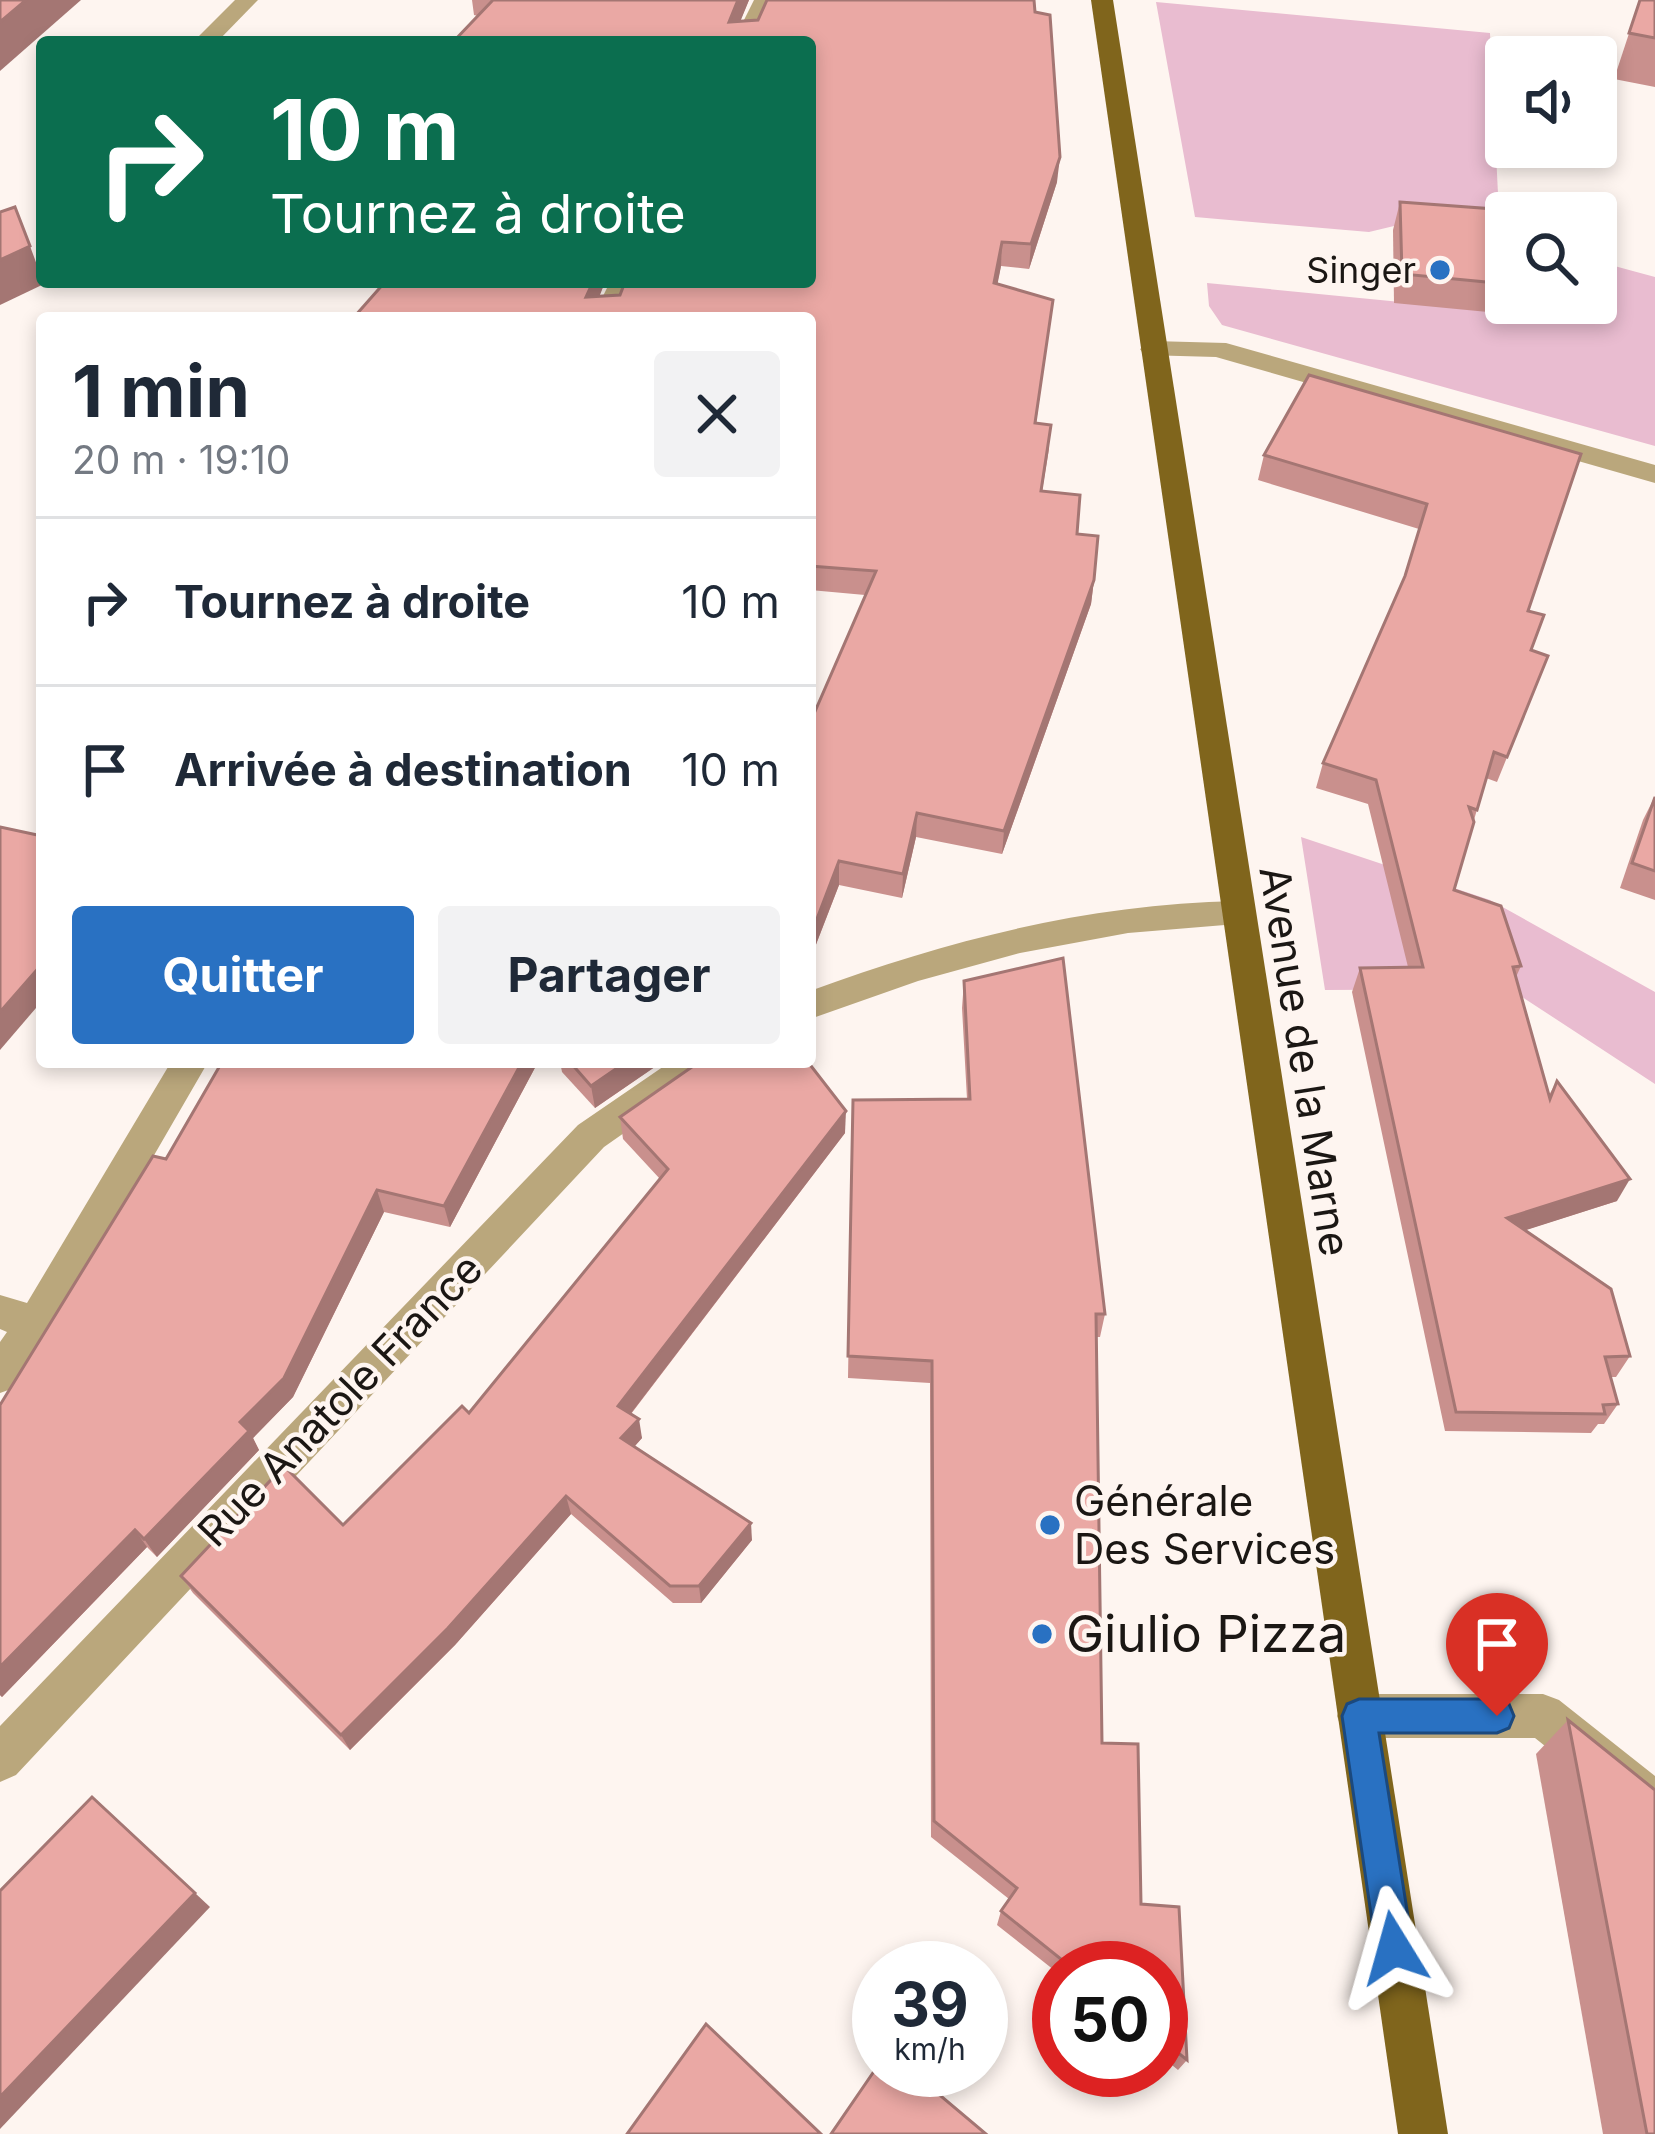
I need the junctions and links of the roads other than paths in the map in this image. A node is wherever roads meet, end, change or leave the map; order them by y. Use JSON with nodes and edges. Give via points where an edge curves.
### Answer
{"nodes":[{"id":1,"x":247,"y":0,"type":"edge"},
{"id":2,"x":765,"y":0,"type":"edge"},
{"id":3,"x":1102,"y":0,"type":"edge"},
{"id":4,"x":210,"y":36,"type":"edge"},
{"id":5,"x":747,"y":36,"type":"edge"},
{"id":6,"x":1153,"y":349,"type":"junction"},
{"id":7,"x":1655,"y":474,"type":"edge"},
{"id":8,"x":1237,"y":914,"type":"junction"},
{"id":9,"x":816,"y":1003,"type":"edge"},
{"id":10,"x":186,"y":1068,"type":"edge"},
{"id":11,"x":689,"y":1068,"type":"edge"},
{"id":12,"x":18,"y":1317,"type":"edge"},
{"id":13,"x":0,"y":1375,"type":"edge"},
{"id":14,"x":1359,"y":1716,"type":"junction"},
{"id":15,"x":0,"y":1759,"type":"edge"},
{"id":16,"x":1655,"y":1805,"type":"edge"},
{"id":17,"x":1423,"y":2134,"type":"edge"}],
"edges":[{"from":1,"to":4,"type":"street"},
{"from":2,"to":5,"type":"street"},
{"from":3,"to":6,"type":"main road","name":"Avenue de la Marne"},
{"from":6,"to":7,"type":"street","via":[[1217,350]]},
{"from":6,"to":8,"type":"main road","name":"Avenue de la Marne"},
{"from":8,"to":9,"type":"street","via":[[1085,928],[915,966]]},
{"from":8,"to":14,"type":"main road","name":"Avenue de la Marne"},
{"from":10,"to":12,"type":"street"},
{"from":11,"to":15,"type":"street","name":"Rue Anatole France","via":[[591,1136]]},
{"from":12,"to":13,"type":"street"},
{"from":14,"to":16,"type":"street","via":[[1543,1716]]},
{"from":14,"to":17,"type":"main road","name":"Avenue de la Marne"}]}
